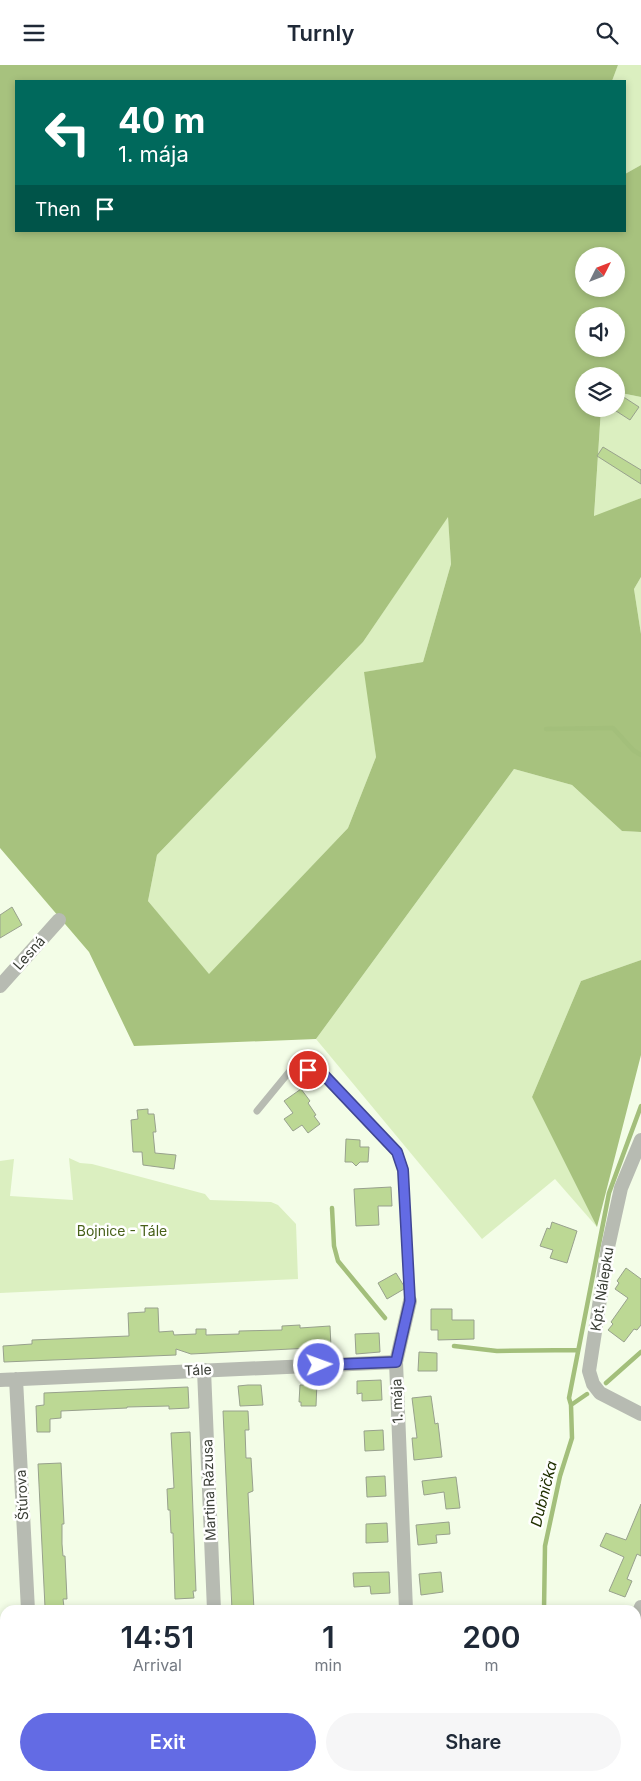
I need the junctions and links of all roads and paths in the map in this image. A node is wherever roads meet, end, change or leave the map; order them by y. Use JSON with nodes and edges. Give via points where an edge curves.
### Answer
{"nodes":[{"id":1,"x":59,"y":920,"type":"dead end"},
{"id":2,"x":0,"y":986,"type":"edge"},
{"id":3,"x":257,"y":1111,"type":"dead end"},
{"id":4,"x":641,"y":1140,"type":"edge"},
{"id":5,"x":410,"y":1301,"type":"joint"},
{"id":6,"x":396,"y":1362,"type":"junction"},
{"id":7,"x":204,"y":1370,"type":"junction"},
{"id":8,"x":16,"y":1379,"type":"junction"},
{"id":9,"x":0,"y":1380,"type":"edge"},
{"id":10,"x":641,"y":1415,"type":"edge"},
{"id":11,"x":28,"y":1605,"type":"edge"},
{"id":12,"x":214,"y":1605,"type":"edge"},
{"id":13,"x":406,"y":1605,"type":"edge"}],
"edges":[{"from":1,"to":2,"type":"street","name":"Lesná"},
{"from":3,"to":5,"type":"lane","name":"1. mája","via":[[294,1066],[323,1074],[397,1152],[403,1170]]},
{"from":4,"to":10,"type":"street","name":"Kpt. Nálepku","via":[[620,1188],[589,1371],[600,1393]]},
{"from":5,"to":6,"type":"street","name":"1. mája"},
{"from":6,"to":7,"type":"street","name":"Tále"},
{"from":6,"to":13,"type":"street","name":"1. mája"},
{"from":7,"to":8,"type":"street","name":"Tále"},
{"from":7,"to":12,"type":"street","name":"Martina Rázusa"},
{"from":8,"to":9,"type":"street","name":"Tále"},
{"from":8,"to":11,"type":"street","name":"Štúrova"}]}
